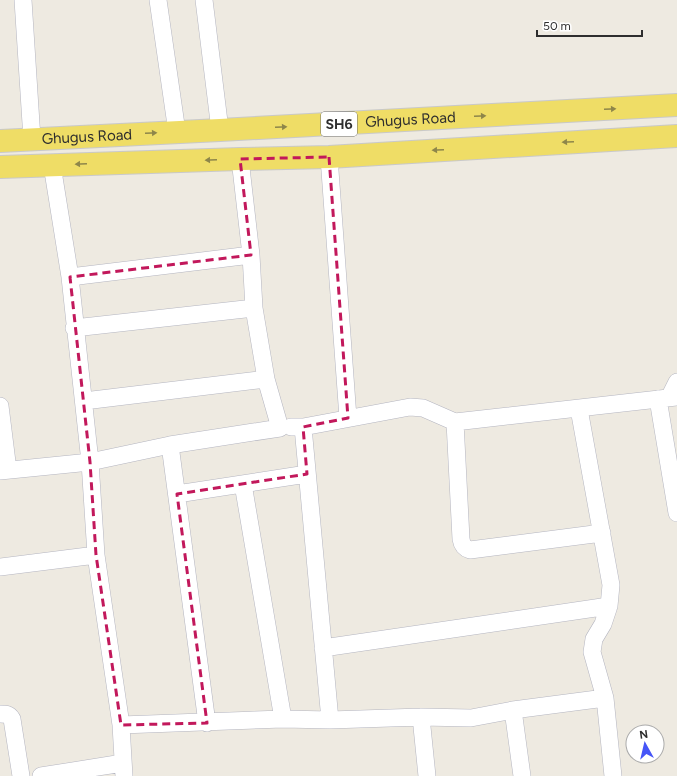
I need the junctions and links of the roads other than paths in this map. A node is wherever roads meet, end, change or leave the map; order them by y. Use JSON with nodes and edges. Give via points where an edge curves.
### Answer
{"nodes":[{"id":1,"x":23,"y":0,"type":"edge"},
{"id":2,"x":158,"y":0,"type":"edge"},
{"id":3,"x":204,"y":0,"type":"edge"},
{"id":4,"x":677,"y":105,"type":"edge"},
{"id":5,"x":220,"y":130,"type":"junction"},
{"id":6,"x":177,"y":132,"type":"junction"},
{"id":7,"x":677,"y":136,"type":"edge"},
{"id":8,"x":32,"y":139,"type":"junction"},
{"id":9,"x":0,"y":140,"type":"edge"},
{"id":10,"x":328,"y":157,"type":"junction"},
{"id":11,"x":240,"y":159,"type":"junction"},
{"id":12,"x":52,"y":165,"type":"junction"},
{"id":13,"x":0,"y":167,"type":"edge"},
{"id":14,"x":251,"y":255,"type":"junction"},
{"id":15,"x":70,"y":277,"type":"junction"},
{"id":16,"x":254,"y":308,"type":"junction"},
{"id":17,"x":74,"y":328,"type":"junction"},
{"id":18,"x":266,"y":379,"type":"junction"},
{"id":19,"x":677,"y":382,"type":"edge"},
{"id":20,"x":668,"y":398,"type":"edge"},
{"id":21,"x":84,"y":401,"type":"junction"},
{"id":22,"x":0,"y":406,"type":"edge"},
{"id":23,"x":579,"y":409,"type":"junction"},
{"id":24,"x":348,"y":418,"type":"junction"},
{"id":25,"x":455,"y":422,"type":"junction"},
{"id":26,"x":303,"y":427,"type":"junction"},
{"id":27,"x":280,"y":428,"type":"junction"},
{"id":28,"x":170,"y":445,"type":"junction"},
{"id":29,"x":90,"y":462,"type":"junction"},
{"id":30,"x":4,"y":470,"type":"edge"},
{"id":31,"x":307,"y":474,"type":"junction"},
{"id":32,"x":243,"y":484,"type":"junction"},
{"id":33,"x":675,"y":492,"type":"edge"},
{"id":34,"x":177,"y":494,"type":"junction"},
{"id":35,"x":677,"y":512,"type":"edge"},
{"id":36,"x":602,"y":533,"type":"junction"},
{"id":37,"x":96,"y":555,"type":"junction"},
{"id":38,"x":0,"y":567,"type":"edge"},
{"id":39,"x":609,"y":606,"type":"junction"},
{"id":40,"x":323,"y":648,"type":"junction"},
{"id":41,"x":605,"y":698,"type":"junction"},
{"id":42,"x":513,"y":710,"type":"junction"},
{"id":43,"x":0,"y":714,"type":"edge"},
{"id":44,"x":421,"y":717,"type":"junction"},
{"id":45,"x":283,"y":719,"type":"junction"},
{"id":46,"x":330,"y":720,"type":"junction"},
{"id":47,"x":207,"y":723,"type":"junction"},
{"id":48,"x":121,"y":726,"type":"junction"},
{"id":49,"x":123,"y":770,"type":"edge"},
{"id":50,"x":21,"y":776,"type":"edge"},
{"id":51,"x":42,"y":776,"type":"edge"},
{"id":52,"x":427,"y":776,"type":"edge"},
{"id":53,"x":522,"y":776,"type":"edge"},
{"id":54,"x":613,"y":776,"type":"edge"}],
"edges":[{"from":1,"to":8,"type":"street"},
{"from":2,"to":6,"type":"street"},
{"from":3,"to":5,"type":"street"},
{"from":5,"to":4,"type":"main road","name":"Ghugus Road","number":"SH6","one_way":true},
{"from":5,"to":6,"type":"main road","name":"Ghugus Road","number":"SH6"},
{"from":8,"to":6,"type":"main road","name":"Ghugus Road","number":"SH6","one_way":true},
{"from":7,"to":10,"type":"main road","name":"Ghugus Road","number":"SH6","one_way":true},
{"from":8,"to":9,"type":"main road","name":"Ghugus Road","number":"SH6"},
{"from":10,"to":11,"type":"main road","name":"Ghugus Road","number":"SH6"},
{"from":10,"to":24,"type":"street"},
{"from":11,"to":12,"type":"main road","name":"Ghugus Road","number":"SH6","one_way":true},
{"from":11,"to":14,"type":"street"},
{"from":12,"to":13,"type":"main road","name":"Ghugus Road","number":"SH6"},
{"from":12,"to":15,"type":"street"},
{"from":14,"to":15,"type":"street"},
{"from":14,"to":16,"type":"street"},
{"from":15,"to":17,"type":"street"},
{"from":16,"to":17,"type":"street"},
{"from":16,"to":18,"type":"street"},
{"from":17,"to":21,"type":"street"},
{"from":18,"to":21,"type":"street"},
{"from":18,"to":27,"type":"street"},
{"from":19,"to":20,"type":"street"},
{"from":20,"to":23,"type":"street"},
{"from":20,"to":33,"type":"street"},
{"from":21,"to":29,"type":"street"},
{"from":22,"to":30,"type":"street"},
{"from":23,"to":25,"type":"street"},
{"from":23,"to":36,"type":"street"},
{"from":24,"to":25,"type":"street","via":[[410,407],[423,408]]},
{"from":24,"to":26,"type":"street"},
{"from":25,"to":36,"type":"street","via":[[461,539],[466,548],[470,550]]},
{"from":26,"to":27,"type":"street"},
{"from":26,"to":31,"type":"street"},
{"from":27,"to":28,"type":"street"},
{"from":28,"to":29,"type":"street"},
{"from":28,"to":34,"type":"street"},
{"from":29,"to":30,"type":"street"},
{"from":29,"to":37,"type":"street"},
{"from":31,"to":32,"type":"street"},
{"from":31,"to":40,"type":"street"},
{"from":32,"to":34,"type":"street"},
{"from":32,"to":45,"type":"street"},
{"from":33,"to":35,"type":"street"},
{"from":34,"to":47,"type":"street"},
{"from":36,"to":39,"type":"street","via":[[611,585]]},
{"from":37,"to":38,"type":"street"},
{"from":37,"to":48,"type":"street"},
{"from":39,"to":40,"type":"street"},
{"from":39,"to":41,"type":"street","via":[[594,639],[592,652]]},
{"from":40,"to":46,"type":"street"},
{"from":41,"to":42,"type":"street"},
{"from":41,"to":54,"type":"street"},
{"from":42,"to":44,"type":"street","via":[[471,718]]},
{"from":42,"to":53,"type":"street"},
{"from":43,"to":50,"type":"street","via":[[10,715],[12,719]]},
{"from":44,"to":46,"type":"street"},
{"from":44,"to":52,"type":"street"},
{"from":45,"to":46,"type":"street"},
{"from":45,"to":47,"type":"street"},
{"from":47,"to":48,"type":"street"},
{"from":48,"to":49,"type":"street"},
{"from":49,"to":51,"type":"street"}]}
